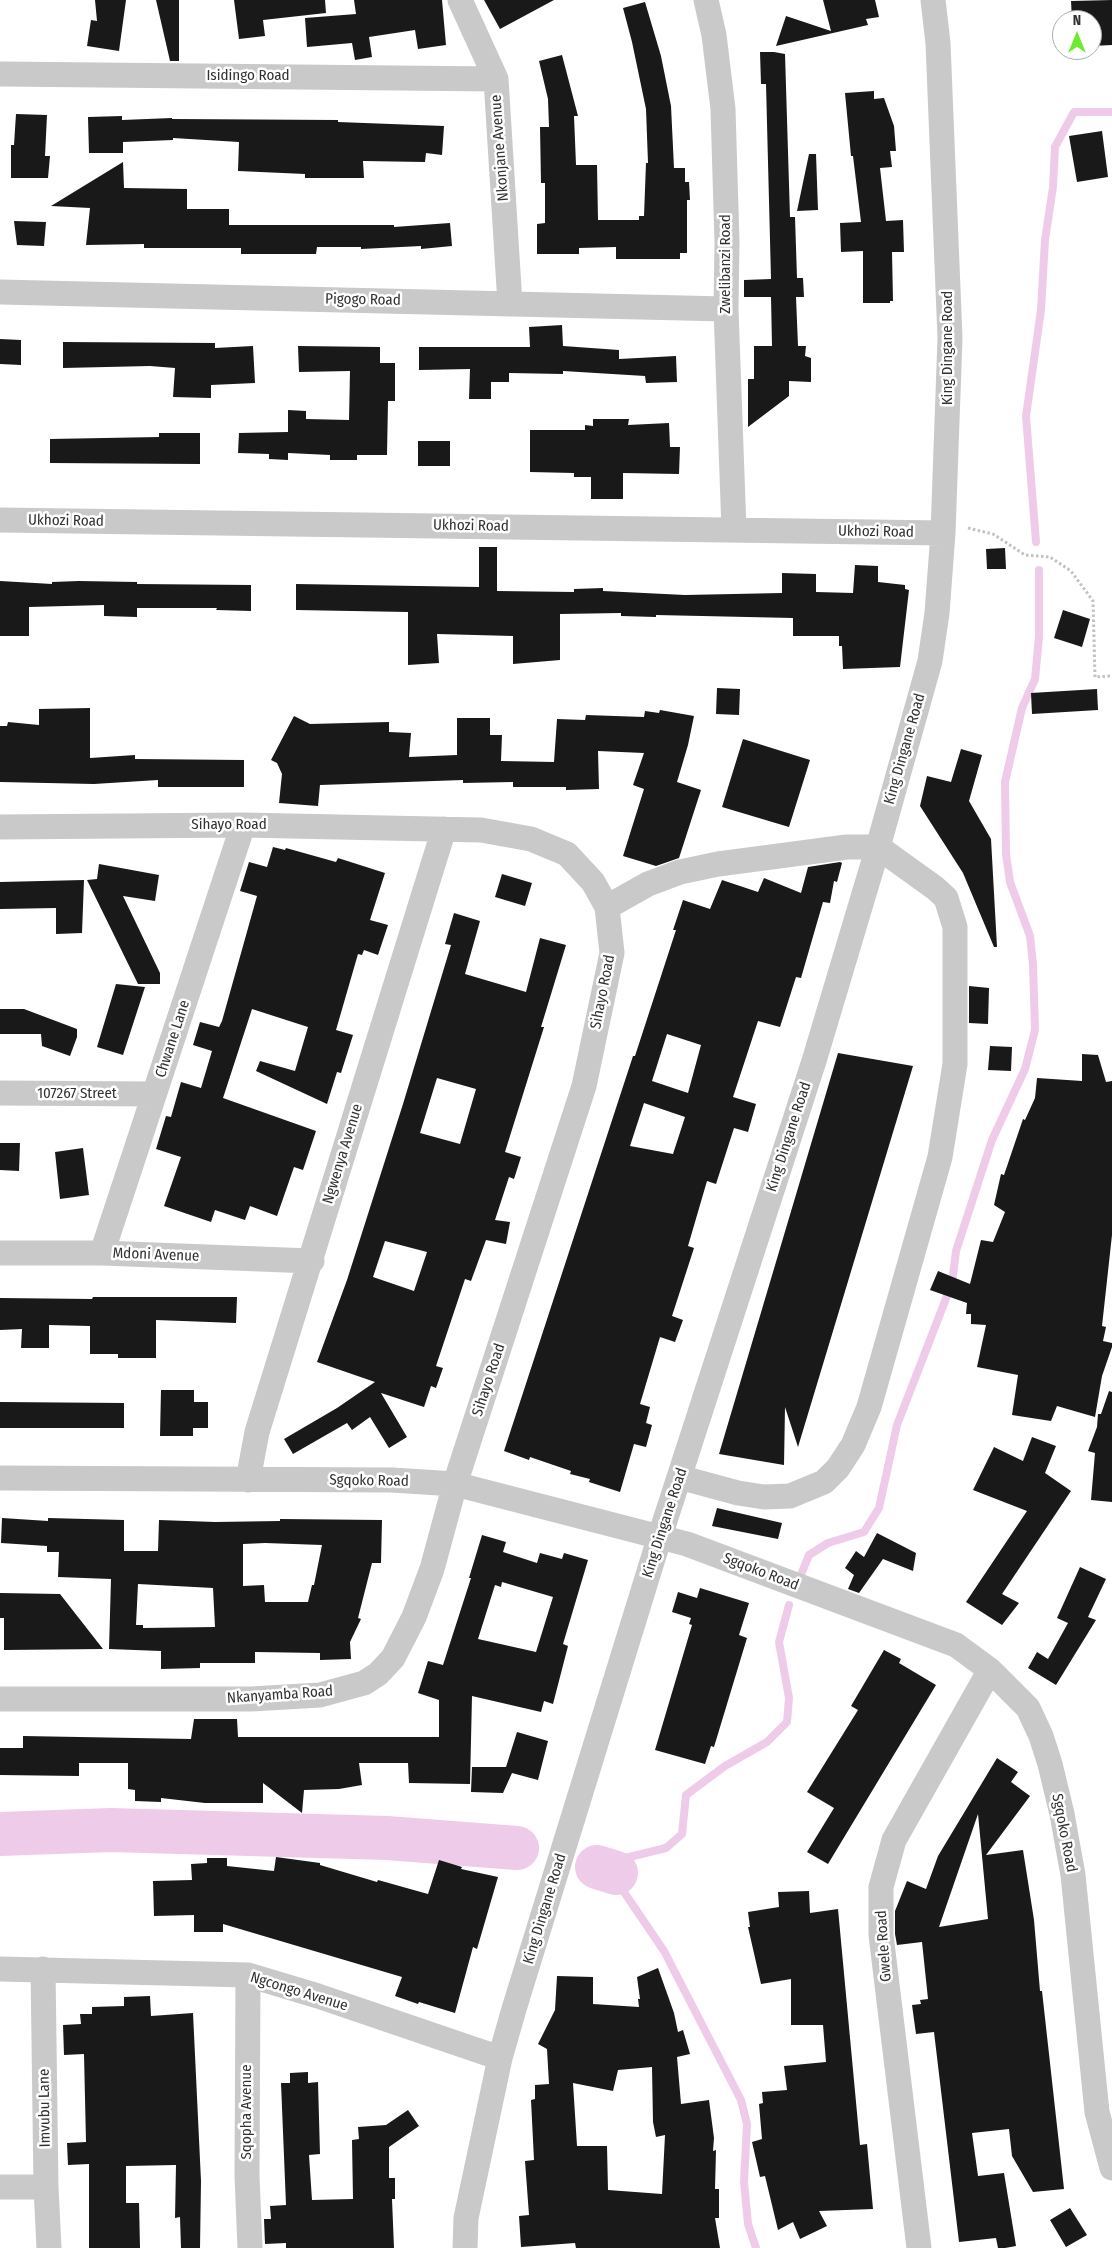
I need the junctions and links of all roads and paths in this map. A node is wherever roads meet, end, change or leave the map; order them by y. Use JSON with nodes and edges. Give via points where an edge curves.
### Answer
{"nodes":[{"id":1,"x":460,"y":0,"type":"edge"},
{"id":2,"x":706,"y":0,"type":"edge"},
{"id":3,"x":934,"y":0,"type":"edge"},
{"id":4,"x":0,"y":74,"type":"edge"},
{"id":5,"x":496,"y":78,"type":"junction"},
{"id":6,"x":0,"y":292,"type":"edge"},
{"id":7,"x":510,"y":304,"type":"junction"},
{"id":8,"x":726,"y":309,"type":"junction"},
{"id":9,"x":0,"y":520,"type":"edge"},
{"id":10,"x":943,"y":527,"type":"junction"},
{"id":11,"x":734,"y":530,"type":"junction"},
{"id":12,"x":1112,"y":676,"type":"edge"},
{"id":13,"x":242,"y":824,"type":"junction"},
{"id":14,"x":0,"y":827,"type":"edge"},
{"id":15,"x":444,"y":829,"type":"junction"},
{"id":16,"x":878,"y":847,"type":"junction"},
{"id":17,"x":607,"y":907,"type":"junction"},
{"id":18,"x":0,"y":1094,"type":"edge"},
{"id":19,"x":154,"y":1094,"type":"junction"},
{"id":20,"x":0,"y":1253,"type":"edge"},
{"id":21,"x":102,"y":1253,"type":"junction"},
{"id":22,"x":312,"y":1261,"type":"junction"},
{"id":23,"x":679,"y":1477,"type":"junction"},
{"id":24,"x":0,"y":1478,"type":"edge"},
{"id":25,"x":248,"y":1480,"type":"junction"},
{"id":26,"x":455,"y":1484,"type":"junction"},
{"id":27,"x":660,"y":1536,"type":"junction"},
{"id":28,"x":990,"y":1670,"type":"junction"},
{"id":29,"x":0,"y":1699,"type":"edge"},
{"id":30,"x":0,"y":1969,"type":"edge"},
{"id":31,"x":43,"y":1969,"type":"junction"},
{"id":32,"x":248,"y":1975,"type":"junction"},
{"id":33,"x":500,"y":2058,"type":"junction"},
{"id":34,"x":1112,"y":2168,"type":"edge"},
{"id":35,"x":0,"y":2187,"type":"edge"},
{"id":36,"x":46,"y":2187,"type":"junction"},
{"id":37,"x":49,"y":2248,"type":"edge"},
{"id":38,"x":250,"y":2248,"type":"edge"},
{"id":39,"x":465,"y":2248,"type":"edge"},
{"id":40,"x":919,"y":2248,"type":"edge"}],
"edges":[{"from":1,"to":5,"type":"street","name":"Nkonjane Avenue"},
{"from":2,"to":8,"type":"street","name":"Zwelibanzi Road","via":[[723,109]]},
{"from":3,"to":10,"type":"street","name":"King Dingane Road","via":[[950,338]]},
{"from":4,"to":5,"type":"street","name":"Isidingo Road"},
{"from":5,"to":7,"type":"street","name":"Nkonjane Avenue"},
{"from":6,"to":7,"type":"street","name":"Pigogo Road"},
{"from":7,"to":8,"type":"street","name":"Pigogo Road"},
{"from":8,"to":11,"type":"street","name":"Zwelibanzi Road"},
{"from":9,"to":11,"type":"street","name":"Ukhozi Road"},
{"from":10,"to":11,"type":"street","name":"Ukhozi Road"},
{"from":10,"to":12,"type":"path","via":[[993,534],[1025,555],[1050,557],[1071,571],[1093,601],[1095,677]]},
{"from":10,"to":16,"type":"street","name":"King Dingane Road","via":[[930,661]]},
{"from":13,"to":14,"type":"street","name":"Sihayo Road"},
{"from":13,"to":15,"type":"street","name":"Sihayo Road"},
{"from":13,"to":19,"type":"street","name":"Chwane Lane"},
{"from":15,"to":17,"type":"street","name":"Sihayo Road","via":[[481,830],[531,839],[567,854],[593,882]]},
{"from":15,"to":22,"type":"street","name":"Ngwenya Avenue"},
{"from":16,"to":17,"type":"street","via":[[847,847],[680,872],[648,884]]},
{"from":16,"to":23,"type":"street","name":"King Dingane Road","via":[[814,1061]]},
{"from":16,"to":23,"type":"street","via":[[946,898],[951,910],[955,927],[955,1064],[940,1158],[869,1407],[838,1468],[824,1482],[790,1496],[738,1493]]},
{"from":17,"to":26,"type":"street","name":"Sihayo Road","via":[[612,952],[584,1086]]},
{"from":18,"to":19,"type":"street","name":"107267 Street"},
{"from":19,"to":21,"type":"street","name":"Chwane Lane"},
{"from":20,"to":21,"type":"street","name":"Mdoni Avenue"},
{"from":21,"to":22,"type":"street","name":"Mdoni Avenue"},
{"from":22,"to":25,"type":"street","name":"Ngwenya Avenue","via":[[257,1432]]},
{"from":23,"to":27,"type":"street","name":"King Dingane Road"},
{"from":24,"to":25,"type":"street","name":"Sgqoko Road"},
{"from":25,"to":26,"type":"street","name":"Sgqoko Road","via":[[392,1480]]},
{"from":26,"to":27,"type":"street","name":"Sgqoko Road"},
{"from":26,"to":29,"type":"street","name":"Nkanyamba Road","via":[[432,1569],[414,1617],[393,1658],[364,1683],[320,1695],[251,1699]]},
{"from":27,"to":28,"type":"street","name":"Sgqoko Road","via":[[956,1645]]},
{"from":27,"to":33,"type":"street","name":"King Dingane Road"},
{"from":28,"to":34,"type":"street","name":"Sgqoko Road","via":[[1028,1708],[1042,1736],[1054,1780],[1073,1875],[1097,2112]]},
{"from":28,"to":40,"type":"street","name":"Gwele Road","via":[[894,1840],[881,1887],[881,1935]]},
{"from":30,"to":31,"type":"street","name":"Ngcongo Avenue"},
{"from":31,"to":32,"type":"street","name":"Ngcongo Avenue"},
{"from":31,"to":36,"type":"street","name":"Imvubu Lane"},
{"from":32,"to":33,"type":"street","name":"Ngcongo Avenue"},
{"from":32,"to":38,"type":"street","name":"Sqopha Avenue"},
{"from":33,"to":39,"type":"street","name":"King Dingane Road","via":[[466,2218]]},
{"from":35,"to":36,"type":"street"},
{"from":36,"to":37,"type":"street","name":"Imvubu Lane"}]}
